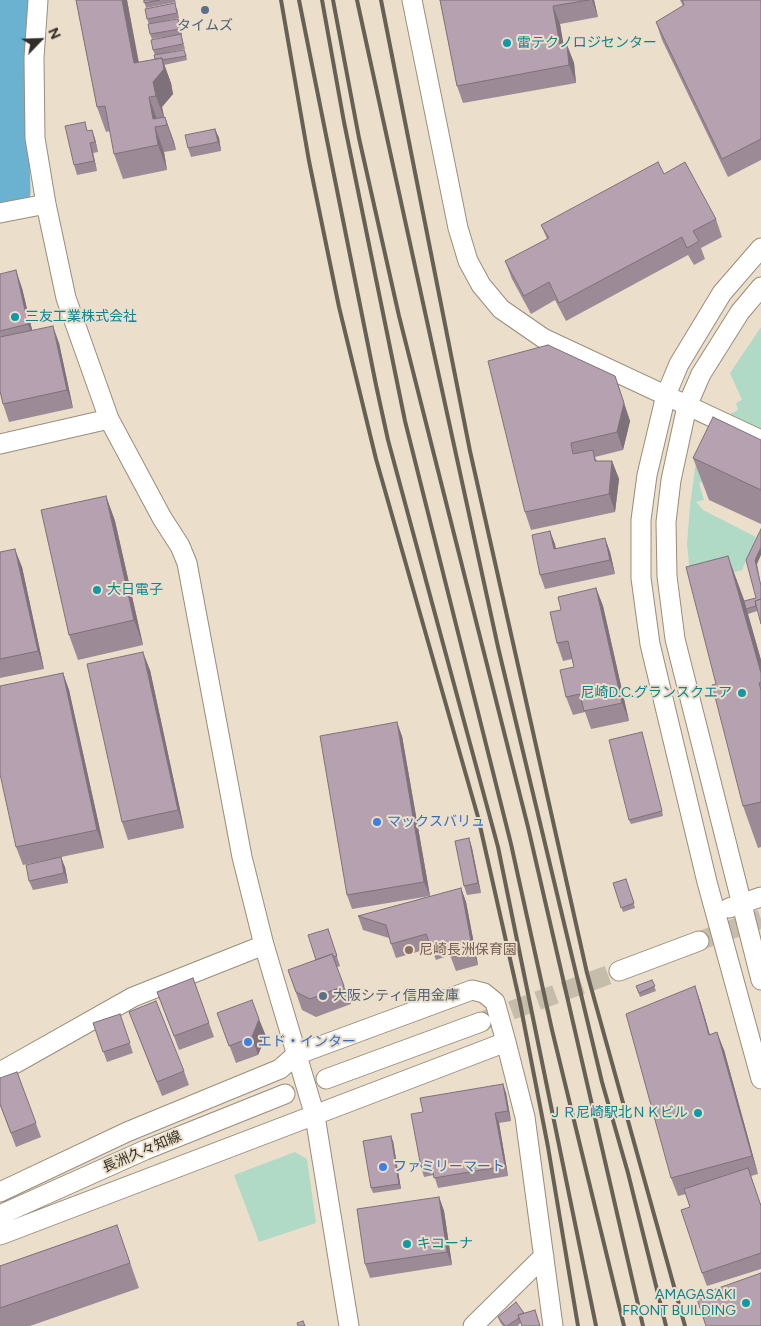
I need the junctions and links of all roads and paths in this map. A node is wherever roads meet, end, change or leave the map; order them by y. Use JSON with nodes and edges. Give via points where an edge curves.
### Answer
{"nodes":[{"id":1,"x":38,"y":0,"type":"edge"},
{"id":2,"x":412,"y":0,"type":"edge"},
{"id":3,"x":46,"y":204,"type":"junction"},
{"id":4,"x":0,"y":213,"type":"edge"},
{"id":5,"x":761,"y":248,"type":"edge"},
{"id":6,"x":761,"y":287,"type":"edge"},
{"id":7,"x":666,"y":395,"type":"junction"},
{"id":8,"x":687,"y":406,"type":"junction"},
{"id":9,"x":109,"y":419,"type":"junction"},
{"id":10,"x":761,"y":440,"type":"edge"},
{"id":11,"x":0,"y":444,"type":"edge"},
{"id":12,"x":761,"y":897,"type":"edge"},
{"id":13,"x":741,"y":904,"type":"junction"},
{"id":14,"x":716,"y":912,"type":"junction"},
{"id":15,"x":756,"y":940,"type":"edge"},
{"id":16,"x":699,"y":941,"type":"tunnel mouth"},
{"id":17,"x":264,"y":945,"type":"junction"},
{"id":18,"x":727,"y":948,"type":"junction"},
{"id":19,"x":619,"y":971,"type":"tunnel mouth"},
{"id":20,"x":761,"y":980,"type":"edge"},
{"id":21,"x":482,"y":1022,"type":"tunnel mouth"},
{"id":22,"x":506,"y":1042,"type":"junction"},
{"id":23,"x":296,"y":1055,"type":"junction"},
{"id":24,"x":0,"y":1072,"type":"edge"},
{"id":25,"x":326,"y":1079,"type":"dead end"},
{"id":26,"x":761,"y":1079,"type":"edge"},
{"id":27,"x":285,"y":1094,"type":"dead end"},
{"id":28,"x":314,"y":1116,"type":"junction"},
{"id":29,"x":0,"y":1192,"type":"edge"},
{"id":30,"x":0,"y":1215,"type":"edge"},
{"id":31,"x":0,"y":1235,"type":"edge"},
{"id":32,"x":544,"y":1256,"type":"junction"},
{"id":33,"x":349,"y":1326,"type":"edge"},
{"id":34,"x":473,"y":1326,"type":"edge"},
{"id":35,"x":553,"y":1326,"type":"edge"}],
"edges":[{"from":1,"to":3,"type":"street","via":[[34,58],[35,138]]},
{"from":2,"to":7,"type":"street","via":[[458,228],[468,261],[481,285],[501,309],[543,338]]},
{"from":3,"to":4,"type":"street"},
{"from":3,"to":9,"type":"street","via":[[66,298]]},
{"from":5,"to":7,"type":"street","via":[[722,293],[679,364]]},
{"from":6,"to":8,"type":"street","via":[[740,312],[701,374]]},
{"from":7,"to":8,"type":"street"},
{"from":7,"to":14,"type":"street","via":[[647,475],[641,520],[641,578],[650,644]]},
{"from":8,"to":10,"type":"street"},
{"from":8,"to":13,"type":"street","via":[[670,488],[666,522],[667,576],[675,639]]},
{"from":9,"to":11,"type":"street"},
{"from":9,"to":17,"type":"street","via":[[188,564],[242,858]]},
{"from":12,"to":13,"type":"street"},
{"from":13,"to":14,"type":"street"},
{"from":13,"to":15,"type":"street"},
{"from":14,"to":18,"type":"street"},
{"from":15,"to":18,"type":"street"},
{"from":15,"to":20,"type":"street"},
{"from":16,"to":19,"type":"street"},
{"from":17,"to":23,"type":"street"},
{"from":17,"to":24,"type":"street","via":[[132,998]]},
{"from":18,"to":26,"type":"street"},
{"from":21,"to":25,"type":"street"},
{"from":22,"to":23,"type":"street","via":[[495,1002],[484,993],[472,990]]},
{"from":22,"to":28,"type":"street"},
{"from":22,"to":32,"type":"street","via":[[525,1117]]},
{"from":23,"to":28,"type":"street"},
{"from":23,"to":29,"type":"street","via":[[280,1070],[127,1132]]},
{"from":27,"to":30,"type":"street","name":"長洲久々知線","via":[[144,1150]]},
{"from":28,"to":31,"type":"street"},
{"from":28,"to":33,"type":"street"},
{"from":32,"to":34,"type":"street"},
{"from":32,"to":35,"type":"street"}]}
